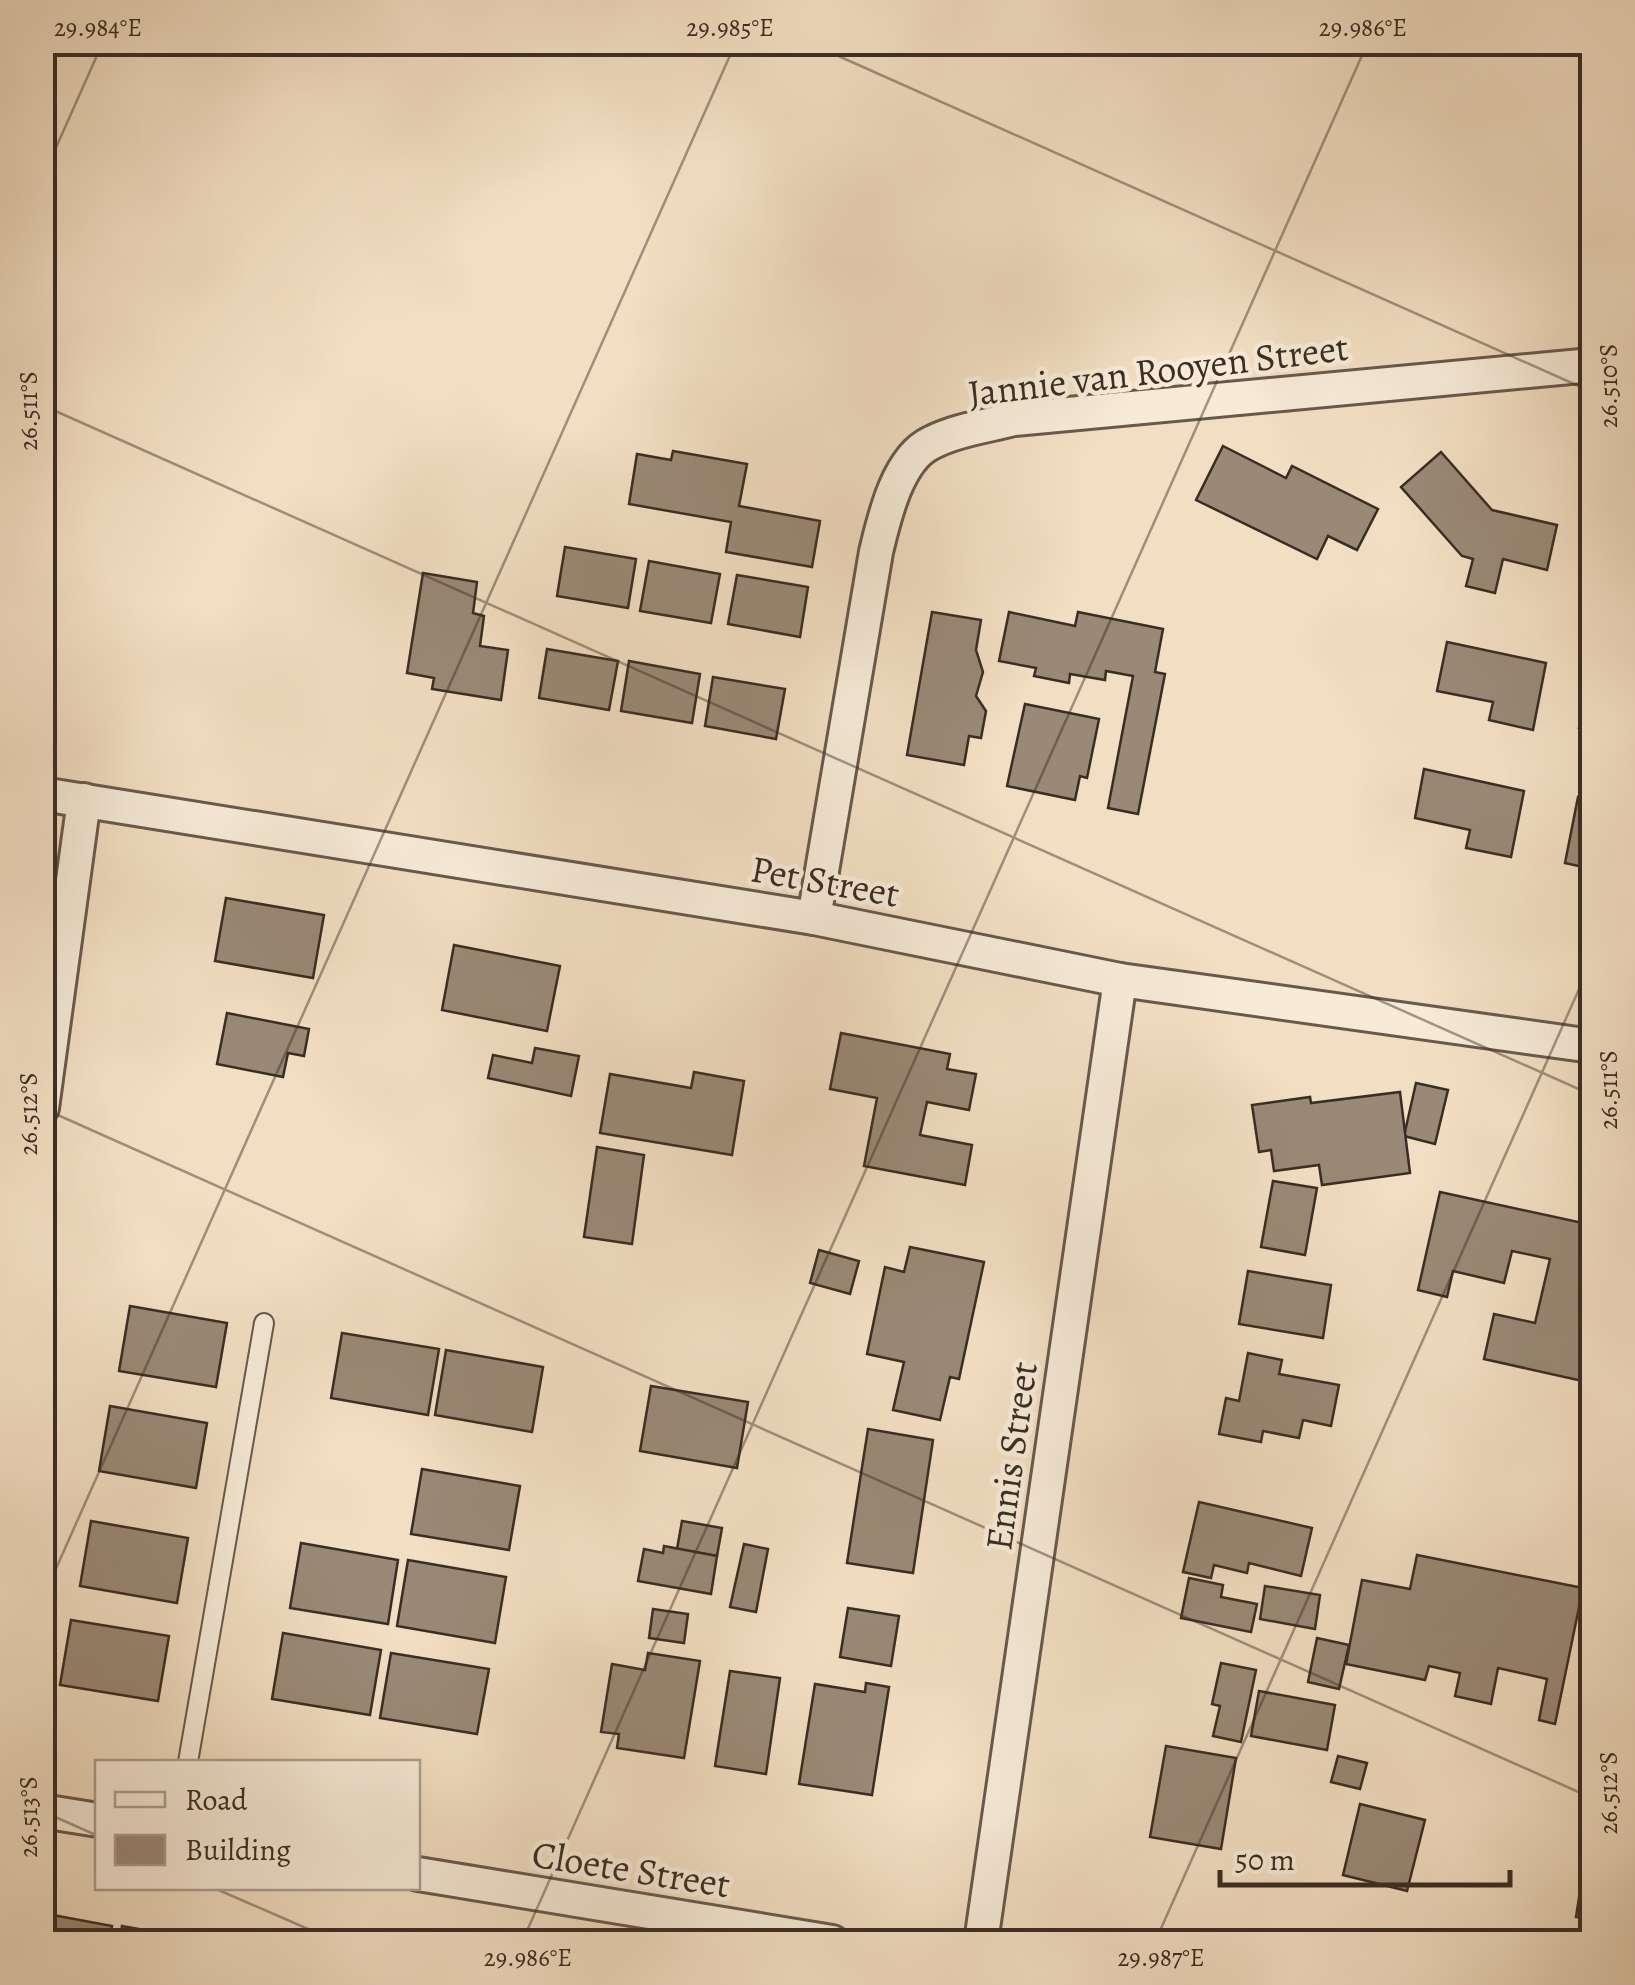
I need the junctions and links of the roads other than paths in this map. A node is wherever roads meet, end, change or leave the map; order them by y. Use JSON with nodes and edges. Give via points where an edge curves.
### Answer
{"nodes":[{"id":1,"x":1592,"y":366,"type":"edge"},
{"id":2,"x":42,"y":794,"type":"edge"},
{"id":3,"x":84,"y":800,"type":"junction"},
{"id":4,"x":814,"y":918,"type":"junction"},
{"id":5,"x":1120,"y":980,"type":"junction"},
{"id":6,"x":1592,"y":1046,"type":"edge"},
{"id":7,"x":42,"y":1108,"type":"edge"},
{"id":8,"x":264,"y":1323,"type":"dead end"},
{"id":9,"x":188,"y":1760,"type":"edge"},
{"id":10,"x":42,"y":1811,"type":"edge"},
{"id":11,"x":95,"y":1820,"type":"edge"},
{"id":12,"x":420,"y":1874,"type":"edge"},
{"id":13,"x":832,"y":1942,"type":"edge"},
{"id":14,"x":981,"y":1942,"type":"edge"}],
"edges":[{"from":1,"to":4,"type":"street","name":"Jannie van Rooyen Street","via":[[1014,419],[926,444],[892,493],[876,552]]},
{"from":2,"to":3,"type":"street","name":"Pet Street"},
{"from":3,"to":4,"type":"street","name":"Pet Street"},
{"from":3,"to":7,"type":"street"},
{"from":4,"to":5,"type":"street","name":"Pet Street"},
{"from":5,"to":6,"type":"street","name":"Pet Street"},
{"from":5,"to":14,"type":"street","name":"Ennis Street"},
{"from":8,"to":9,"type":"lane"},
{"from":10,"to":11,"type":"street"},
{"from":12,"to":13,"type":"street","name":"Cloete Street"}]}
